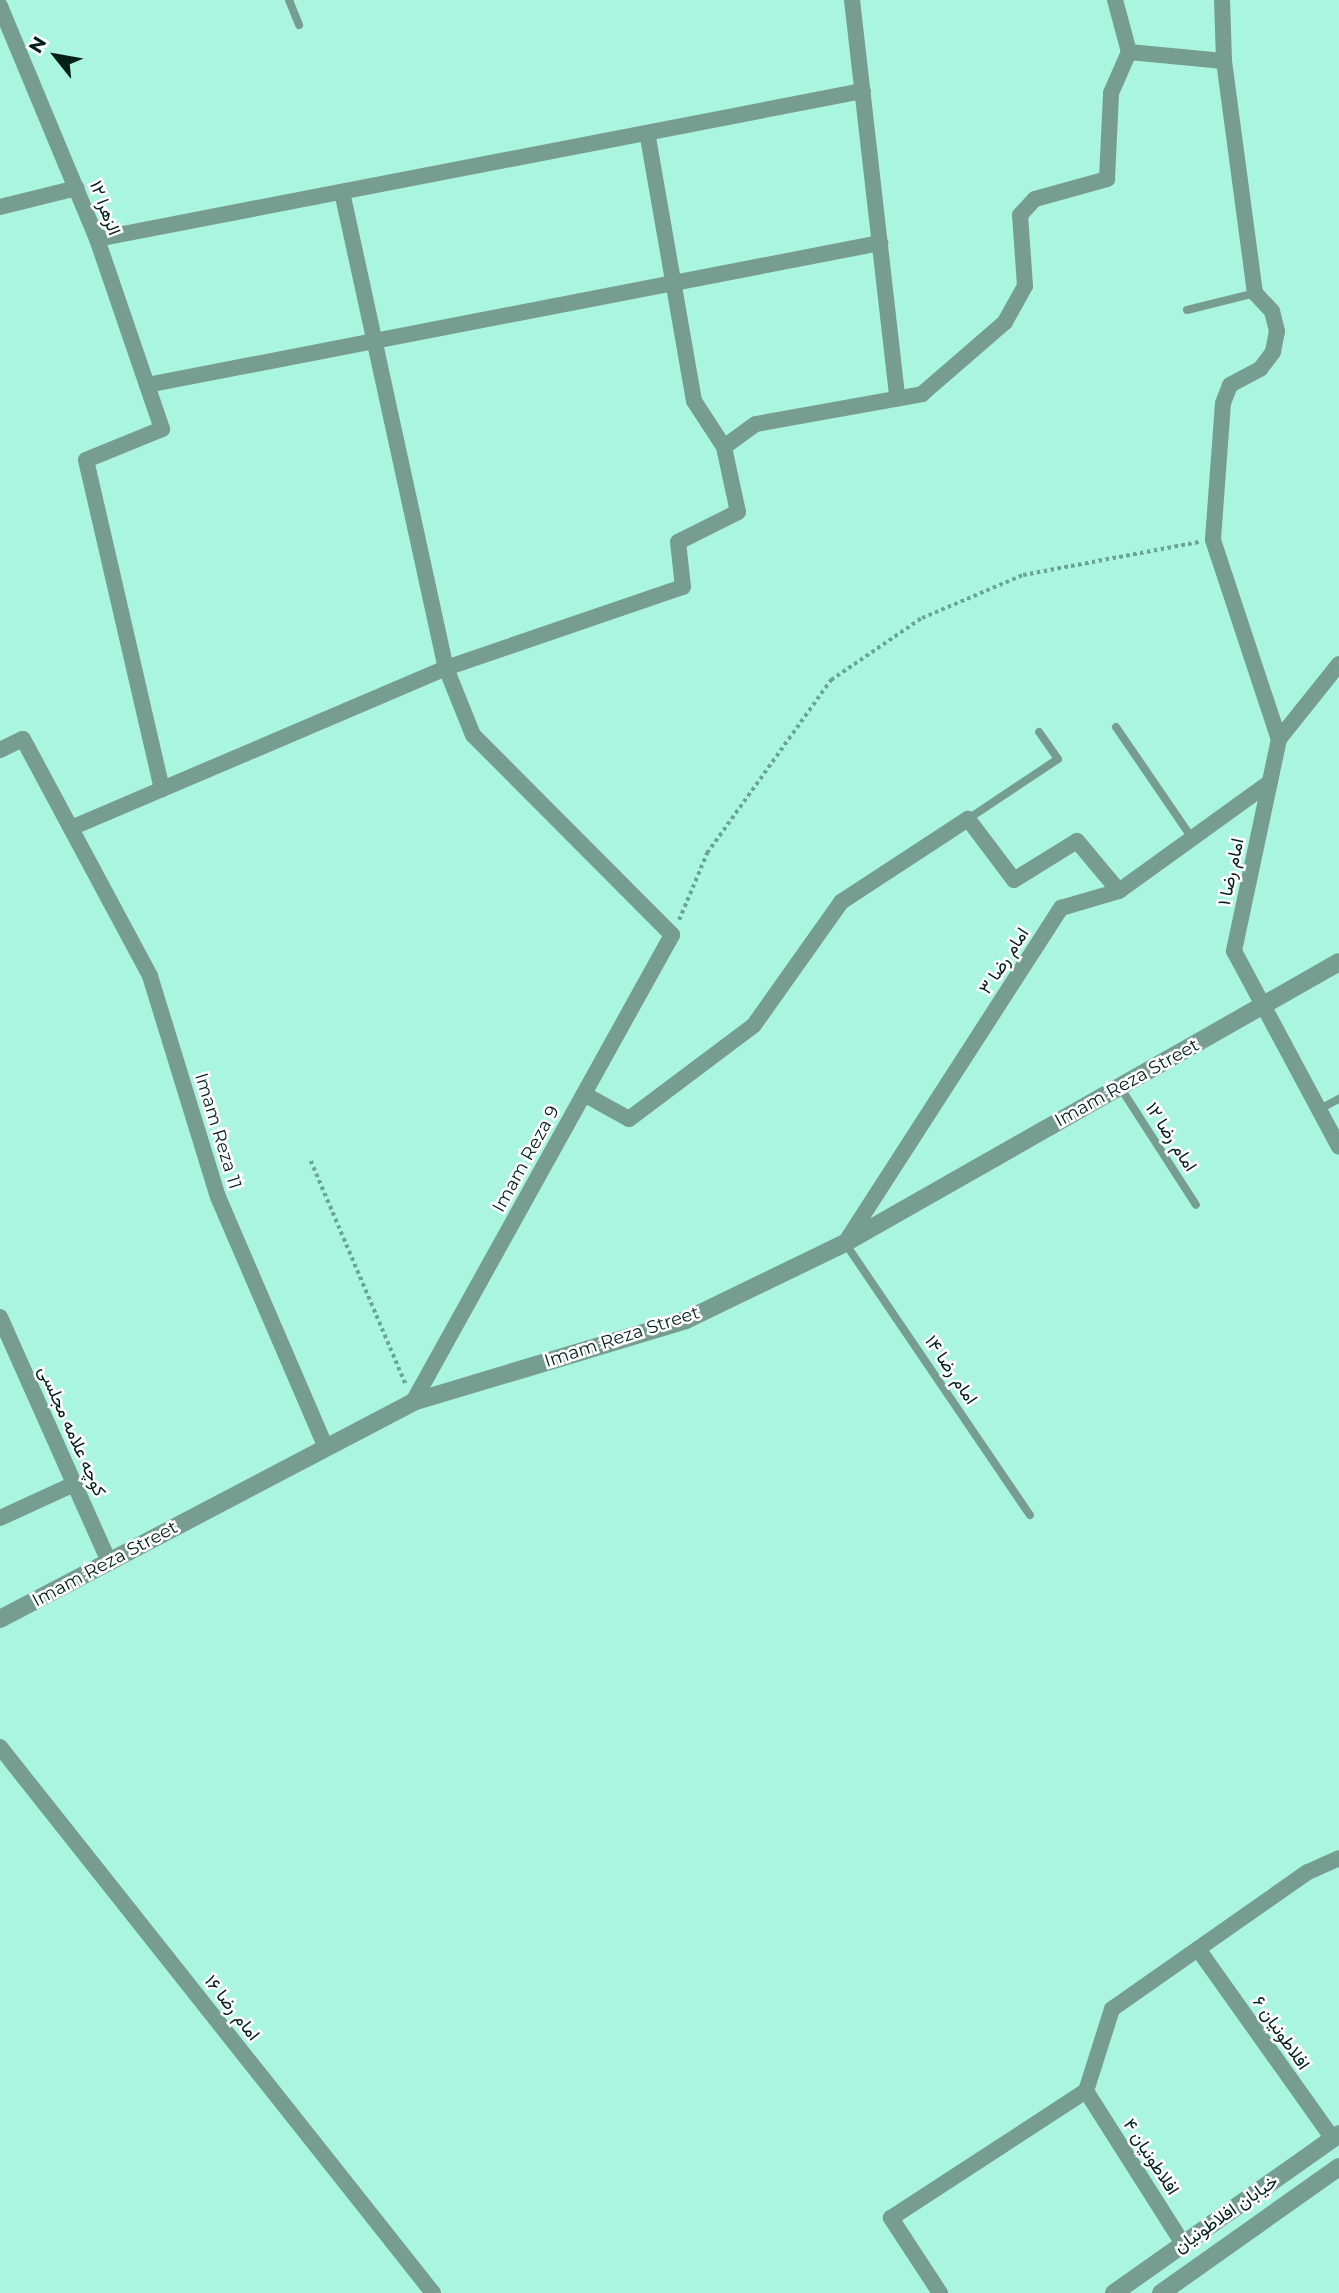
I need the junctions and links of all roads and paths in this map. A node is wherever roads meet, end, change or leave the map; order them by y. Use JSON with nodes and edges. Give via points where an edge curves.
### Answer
{"nodes":[{"id":1,"x":289,"y":0,"type":"edge"},
{"id":2,"x":852,"y":0,"type":"edge"},
{"id":3,"x":1115,"y":0,"type":"edge"},
{"id":4,"x":1222,"y":0,"type":"edge"},
{"id":5,"x":0,"y":6,"type":"edge"},
{"id":6,"x":299,"y":25,"type":"dead end"},
{"id":7,"x":1129,"y":52,"type":"junction"},
{"id":8,"x":1224,"y":61,"type":"junction"},
{"id":9,"x":863,"y":91,"type":"junction"},
{"id":10,"x":648,"y":133,"type":"junction"},
{"id":11,"x":77,"y":188,"type":"junction"},
{"id":12,"x":342,"y":192,"type":"junction"},
{"id":13,"x":0,"y":207,"type":"edge"},
{"id":14,"x":97,"y":239,"type":"junction"},
{"id":15,"x":880,"y":243,"type":"junction"},
{"id":16,"x":674,"y":283,"type":"junction"},
{"id":17,"x":1255,"y":293,"type":"junction"},
{"id":18,"x":1186,"y":310,"type":"dead end"},
{"id":19,"x":375,"y":341,"type":"junction"},
{"id":20,"x":147,"y":386,"type":"junction"},
{"id":21,"x":897,"y":398,"type":"junction"},
{"id":22,"x":724,"y":447,"type":"junction"},
{"id":23,"x":1213,"y":540,"type":"junction"},
{"id":24,"x":1339,"y":664,"type":"edge"},
{"id":25,"x":446,"y":668,"type":"junction"},
{"id":26,"x":1116,"y":727,"type":"dead end"},
{"id":27,"x":1039,"y":732,"type":"dead end"},
{"id":28,"x":1279,"y":739,"type":"junction"},
{"id":29,"x":0,"y":751,"type":"edge"},
{"id":30,"x":1270,"y":782,"type":"junction"},
{"id":31,"x":162,"y":789,"type":"junction"},
{"id":32,"x":968,"y":819,"type":"junction"},
{"id":33,"x":71,"y":828,"type":"junction"},
{"id":34,"x":1192,"y":838,"type":"junction"},
{"id":35,"x":1119,"y":891,"type":"junction"},
{"id":36,"x":672,"y":935,"type":"junction"},
{"id":37,"x":1339,"y":962,"type":"edge"},
{"id":38,"x":1263,"y":1006,"type":"junction"},
{"id":39,"x":1120,"y":1087,"type":"junction"},
{"id":40,"x":584,"y":1094,"type":"junction"},
{"id":41,"x":1339,"y":1099,"type":"edge"},
{"id":42,"x":1318,"y":1110,"type":"junction"},
{"id":43,"x":1339,"y":1147,"type":"edge"},
{"id":44,"x":311,"y":1161,"type":"dead end"},
{"id":45,"x":1196,"y":1205,"type":"dead end"},
{"id":46,"x":845,"y":1243,"type":"junction"},
{"id":47,"x":1,"y":1321,"type":"edge"},
{"id":48,"x":413,"y":1402,"type":"junction"},
{"id":49,"x":326,"y":1448,"type":"junction"},
{"id":50,"x":74,"y":1484,"type":"junction"},
{"id":51,"x":1030,"y":1515,"type":"dead end"},
{"id":52,"x":0,"y":1518,"type":"edge"},
{"id":53,"x":109,"y":1562,"type":"junction"},
{"id":54,"x":0,"y":1619,"type":"edge"},
{"id":55,"x":0,"y":1747,"type":"edge"},
{"id":56,"x":1339,"y":1858,"type":"edge"},
{"id":57,"x":1198,"y":1949,"type":"junction"},
{"id":58,"x":1086,"y":2091,"type":"junction"},
{"id":59,"x":1336,"y":2137,"type":"edge"},
{"id":60,"x":1339,"y":2167,"type":"edge"},
{"id":61,"x":1183,"y":2244,"type":"junction"},
{"id":62,"x":433,"y":2293,"type":"edge"},
{"id":63,"x":940,"y":2293,"type":"edge"},
{"id":64,"x":1114,"y":2293,"type":"edge"},
{"id":65,"x":1161,"y":2293,"type":"edge"}],
"edges":[{"from":1,"to":6,"type":"lane"},
{"from":2,"to":9,"type":"street"},
{"from":3,"to":7,"type":"street"},
{"from":4,"to":8,"type":"street"},
{"from":5,"to":11,"type":"street","name":"الزهرا ۱۲"},
{"from":7,"to":8,"type":"street"},
{"from":7,"to":21,"type":"street","via":[[1111,93],[1107,178],[1035,199],[1020,215],[1025,286],[1005,322],[922,394]]},
{"from":8,"to":17,"type":"street"},
{"from":9,"to":10,"type":"street"},
{"from":9,"to":15,"type":"street"},
{"from":10,"to":12,"type":"street"},
{"from":10,"to":16,"type":"street"},
{"from":11,"to":13,"type":"street"},
{"from":11,"to":14,"type":"street","name":"الزهرا ۱۲"},
{"from":12,"to":14,"type":"street"},
{"from":12,"to":19,"type":"street"},
{"from":14,"to":20,"type":"street","name":"الزهرا ۱۲"},
{"from":15,"to":16,"type":"street"},
{"from":15,"to":21,"type":"street"},
{"from":16,"to":19,"type":"street"},
{"from":16,"to":22,"type":"street","via":[[694,401]]},
{"from":17,"to":18,"type":"lane"},
{"from":17,"to":23,"type":"street","via":[[1272,311],[1277,331],[1267,361],[1230,385],[1223,403]]},
{"from":19,"to":20,"type":"street"},
{"from":19,"to":25,"type":"street"},
{"from":20,"to":31,"type":"street","name":"الزهرا ۱۲","via":[[162,429],[86,460]]},
{"from":21,"to":22,"type":"street","via":[[756,424]]},
{"from":22,"to":25,"type":"street","via":[[738,512],[678,542],[683,587]]},
{"from":23,"to":28,"type":"street"},
{"from":23,"to":36,"type":"path","via":[[1023,575],[922,618],[831,680],[707,853]]},
{"from":24,"to":28,"type":"street"},
{"from":25,"to":31,"type":"street"},
{"from":25,"to":36,"type":"street","via":[[473,736]]},
{"from":26,"to":34,"type":"lane"},
{"from":27,"to":32,"type":"lane","via":[[1058,759]]},
{"from":28,"to":30,"type":"street","name":"امام رضا ۱"},
{"from":29,"to":33,"type":"street","name":"Imam Reza 11","via":[[23,739]]},
{"from":30,"to":34,"type":"street","name":"امام رضا ۳"},
{"from":30,"to":38,"type":"street","name":"امام رضا ۱","via":[[1234,951]]},
{"from":31,"to":33,"type":"street"},
{"from":32,"to":35,"type":"street","via":[[1014,880],[1077,841]]},
{"from":32,"to":40,"type":"street","via":[[842,902],[754,1025],[629,1119]]},
{"from":33,"to":49,"type":"street","name":"Imam Reza 11","via":[[150,976],[218,1197]]},
{"from":34,"to":35,"type":"street","name":"امام رضا ۳"},
{"from":35,"to":46,"type":"street","name":"امام رضا ۳","via":[[1061,908]]},
{"from":36,"to":40,"type":"street","name":"Imam Reza 9"},
{"from":37,"to":38,"type":"street","name":"Imam Reza Street"},
{"from":38,"to":39,"type":"street","name":"Imam Reza Street"},
{"from":38,"to":42,"type":"street","name":"امام رضا ۱"},
{"from":39,"to":45,"type":"lane","name":"امام رضا ۱۲"},
{"from":39,"to":46,"type":"street","name":"Imam Reza Street"},
{"from":40,"to":48,"type":"street","name":"Imam Reza 9"},
{"from":41,"to":42,"type":"lane"},
{"from":42,"to":43,"type":"street","name":"امام رضا ۱"},
{"from":44,"to":48,"type":"path"},
{"from":46,"to":48,"type":"street","name":"Imam Reza Street","via":[[686,1320]]},
{"from":46,"to":51,"type":"lane","name":"امام رضا ۱۴"},
{"from":47,"to":50,"type":"street","name":"کوچه علامه مجلسی"},
{"from":48,"to":49,"type":"street","name":"Imam Reza Street"},
{"from":49,"to":53,"type":"street","name":"Imam Reza Street"},
{"from":50,"to":52,"type":"street"},
{"from":50,"to":53,"type":"street","name":"کوچه علامه مجلسی"},
{"from":53,"to":54,"type":"street","name":"Imam Reza Street"},
{"from":55,"to":62,"type":"street","name":"امام رضا ۱۶"},
{"from":56,"to":57,"type":"street","via":[[1308,1872]]},
{"from":57,"to":58,"type":"street","via":[[1112,2009]]},
{"from":57,"to":59,"type":"street","name":"افلاطونیان ۶"},
{"from":58,"to":61,"type":"street","name":"افلاطونیان ۴"},
{"from":58,"to":63,"type":"street","via":[[891,2218]]},
{"from":59,"to":61,"type":"street","name":"خیابان افلاطونیان"},
{"from":60,"to":65,"type":"street","name":"خیابان افلاطونیان"},
{"from":61,"to":64,"type":"street","name":"خیابان افلاطونیان"}]}
